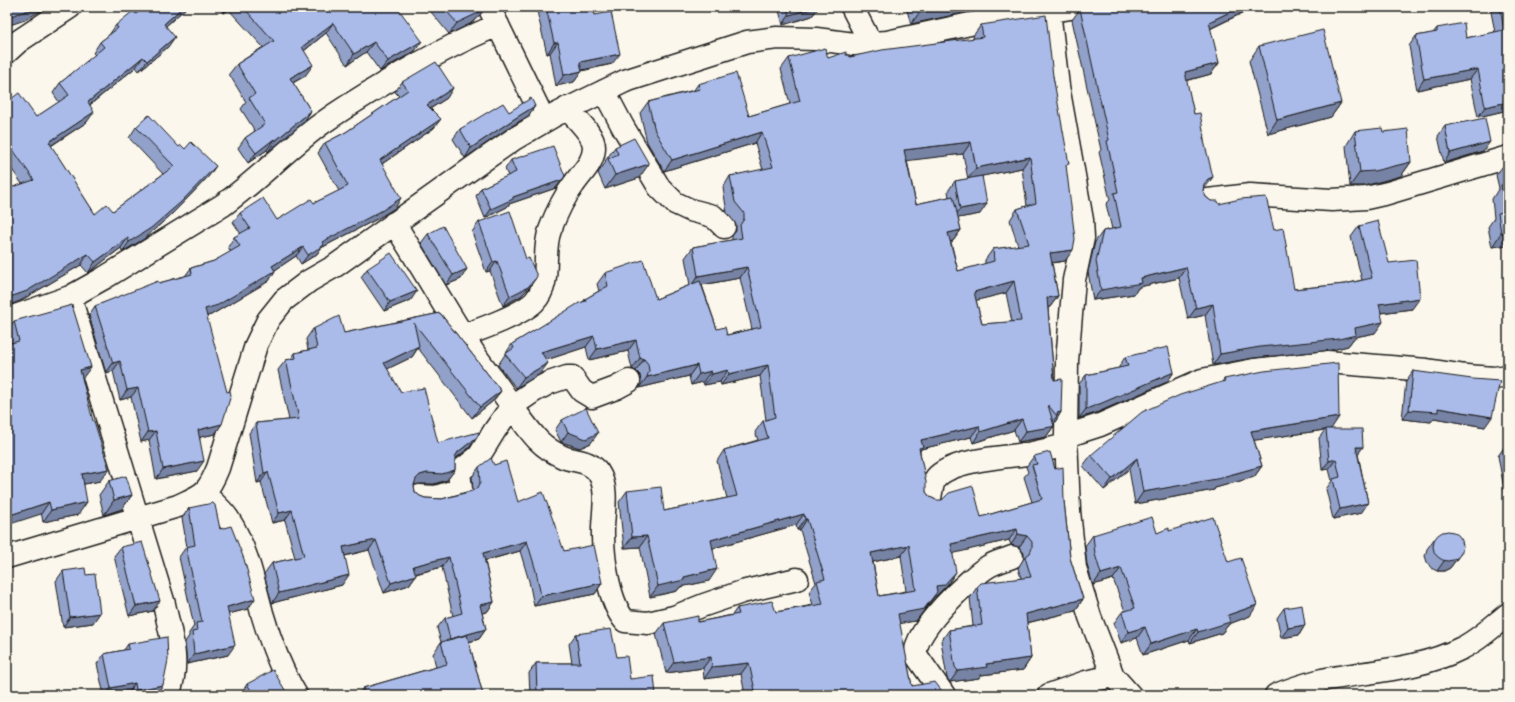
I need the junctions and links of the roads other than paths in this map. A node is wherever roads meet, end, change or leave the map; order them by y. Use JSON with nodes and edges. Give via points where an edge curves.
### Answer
{"nodes":[{"id":1,"x":70,"y":7,"type":"edge"},
{"id":2,"x":852,"y":7,"type":"edge"},
{"id":3,"x":1077,"y":7,"type":"edge"},
{"id":4,"x":1049,"y":11,"type":"junction"},
{"id":5,"x":493,"y":16,"type":"edge"},
{"id":6,"x":871,"y":44,"type":"junction"},
{"id":7,"x":7,"y":52,"type":"edge"},
{"id":8,"x":604,"y":91,"type":"junction"},
{"id":9,"x":567,"y":108,"type":"junction"},
{"id":10,"x":544,"y":120,"type":"junction"},
{"id":11,"x":1508,"y":157,"type":"edge"},
{"id":12,"x":1208,"y":200,"type":"edge"},
{"id":13,"x":394,"y":223,"type":"junction"},
{"id":14,"x":724,"y":227,"type":"dead end"},
{"id":15,"x":70,"y":297,"type":"junction"},
{"id":16,"x":7,"y":319,"type":"edge"},
{"id":17,"x":463,"y":335,"type":"junction"},
{"id":18,"x":1508,"y":376,"type":"edge"},
{"id":19,"x":629,"y":381,"type":"dead end"},
{"id":20,"x":512,"y":406,"type":"junction"},
{"id":21,"x":1066,"y":441,"type":"junction"},
{"id":22,"x":204,"y":494,"type":"junction"},
{"id":23,"x":419,"y":496,"type":"edge"},
{"id":24,"x":930,"y":498,"type":"edge"},
{"id":25,"x":138,"y":517,"type":"junction"},
{"id":26,"x":7,"y":557,"type":"edge"},
{"id":27,"x":1012,"y":558,"type":"dead end"},
{"id":28,"x":797,"y":579,"type":"dead end"},
{"id":29,"x":1508,"y":614,"type":"edge"},
{"id":30,"x":1113,"y":676,"type":"junction"},
{"id":31,"x":168,"y":695,"type":"edge"},
{"id":32,"x":296,"y":695,"type":"edge"},
{"id":33,"x":944,"y":695,"type":"edge"},
{"id":34,"x":1049,"y":695,"type":"edge"},
{"id":35,"x":1130,"y":695,"type":"edge"},
{"id":36,"x":1276,"y":695,"type":"edge"}],
"edges":[{"from":1,"to":7,"type":"street"},
{"from":2,"to":6,"type":"street"},
{"from":3,"to":4,"type":"street"},
{"from":4,"to":6,"type":"street"},
{"from":4,"to":21,"type":"street","via":[[1058,86],[1083,238],[1074,280],[1067,361]]},
{"from":5,"to":10,"type":"street"},
{"from":5,"to":15,"type":"street","via":[[435,54],[349,104],[223,205]]},
{"from":6,"to":8,"type":"street","via":[[816,38],[777,38],[747,42],[647,73]]},
{"from":8,"to":9,"type":"street"},
{"from":8,"to":14,"type":"street","via":[[659,187],[675,203],[713,216]]},
{"from":9,"to":10,"type":"street"},
{"from":9,"to":17,"type":"street","via":[[591,136],[593,154],[590,163],[573,184],[549,231],[542,292],[533,303],[478,331]]},
{"from":10,"to":13,"type":"street"},
{"from":11,"to":12,"type":"street","via":[[1366,198],[1332,200],[1250,196]]},
{"from":13,"to":17,"type":"street"},
{"from":13,"to":22,"type":"street","via":[[284,300],[268,320],[256,345],[218,468]]},
{"from":15,"to":16,"type":"street"},
{"from":15,"to":25,"type":"street"},
{"from":17,"to":20,"type":"street"},
{"from":18,"to":21,"type":"street","via":[[1466,376],[1427,370],[1327,362],[1254,370],[1202,380]]},
{"from":19,"to":20,"type":"street","via":[[592,396],[582,391],[572,377],[567,377],[549,383]]},
{"from":20,"to":23,"type":"street","via":[[479,456],[459,472],[461,489],[436,497]]},
{"from":20,"to":28,"type":"street","via":[[549,450],[564,457],[584,461],[599,473],[604,498],[602,534],[608,578],[618,613],[625,621],[648,623],[674,617],[742,592]]},
{"from":21,"to":24,"type":"street","via":[[1030,453],[957,466],[936,479]]},
{"from":21,"to":30,"type":"street","via":[[1069,511],[1076,568],[1090,617]]},
{"from":22,"to":25,"type":"street","via":[[178,506]]},
{"from":22,"to":32,"type":"street","via":[[225,514],[239,539],[277,655]]},
{"from":25,"to":26,"type":"street"},
{"from":25,"to":31,"type":"street","via":[[164,604],[174,652],[175,668]]},
{"from":27,"to":33,"type":"street","via":[[989,566],[972,579],[924,630],[916,652]]},
{"from":29,"to":36,"type":"street","via":[[1482,636],[1438,658],[1400,668],[1320,681]]},
{"from":30,"to":34,"type":"street"},
{"from":30,"to":35,"type":"street"}]}
